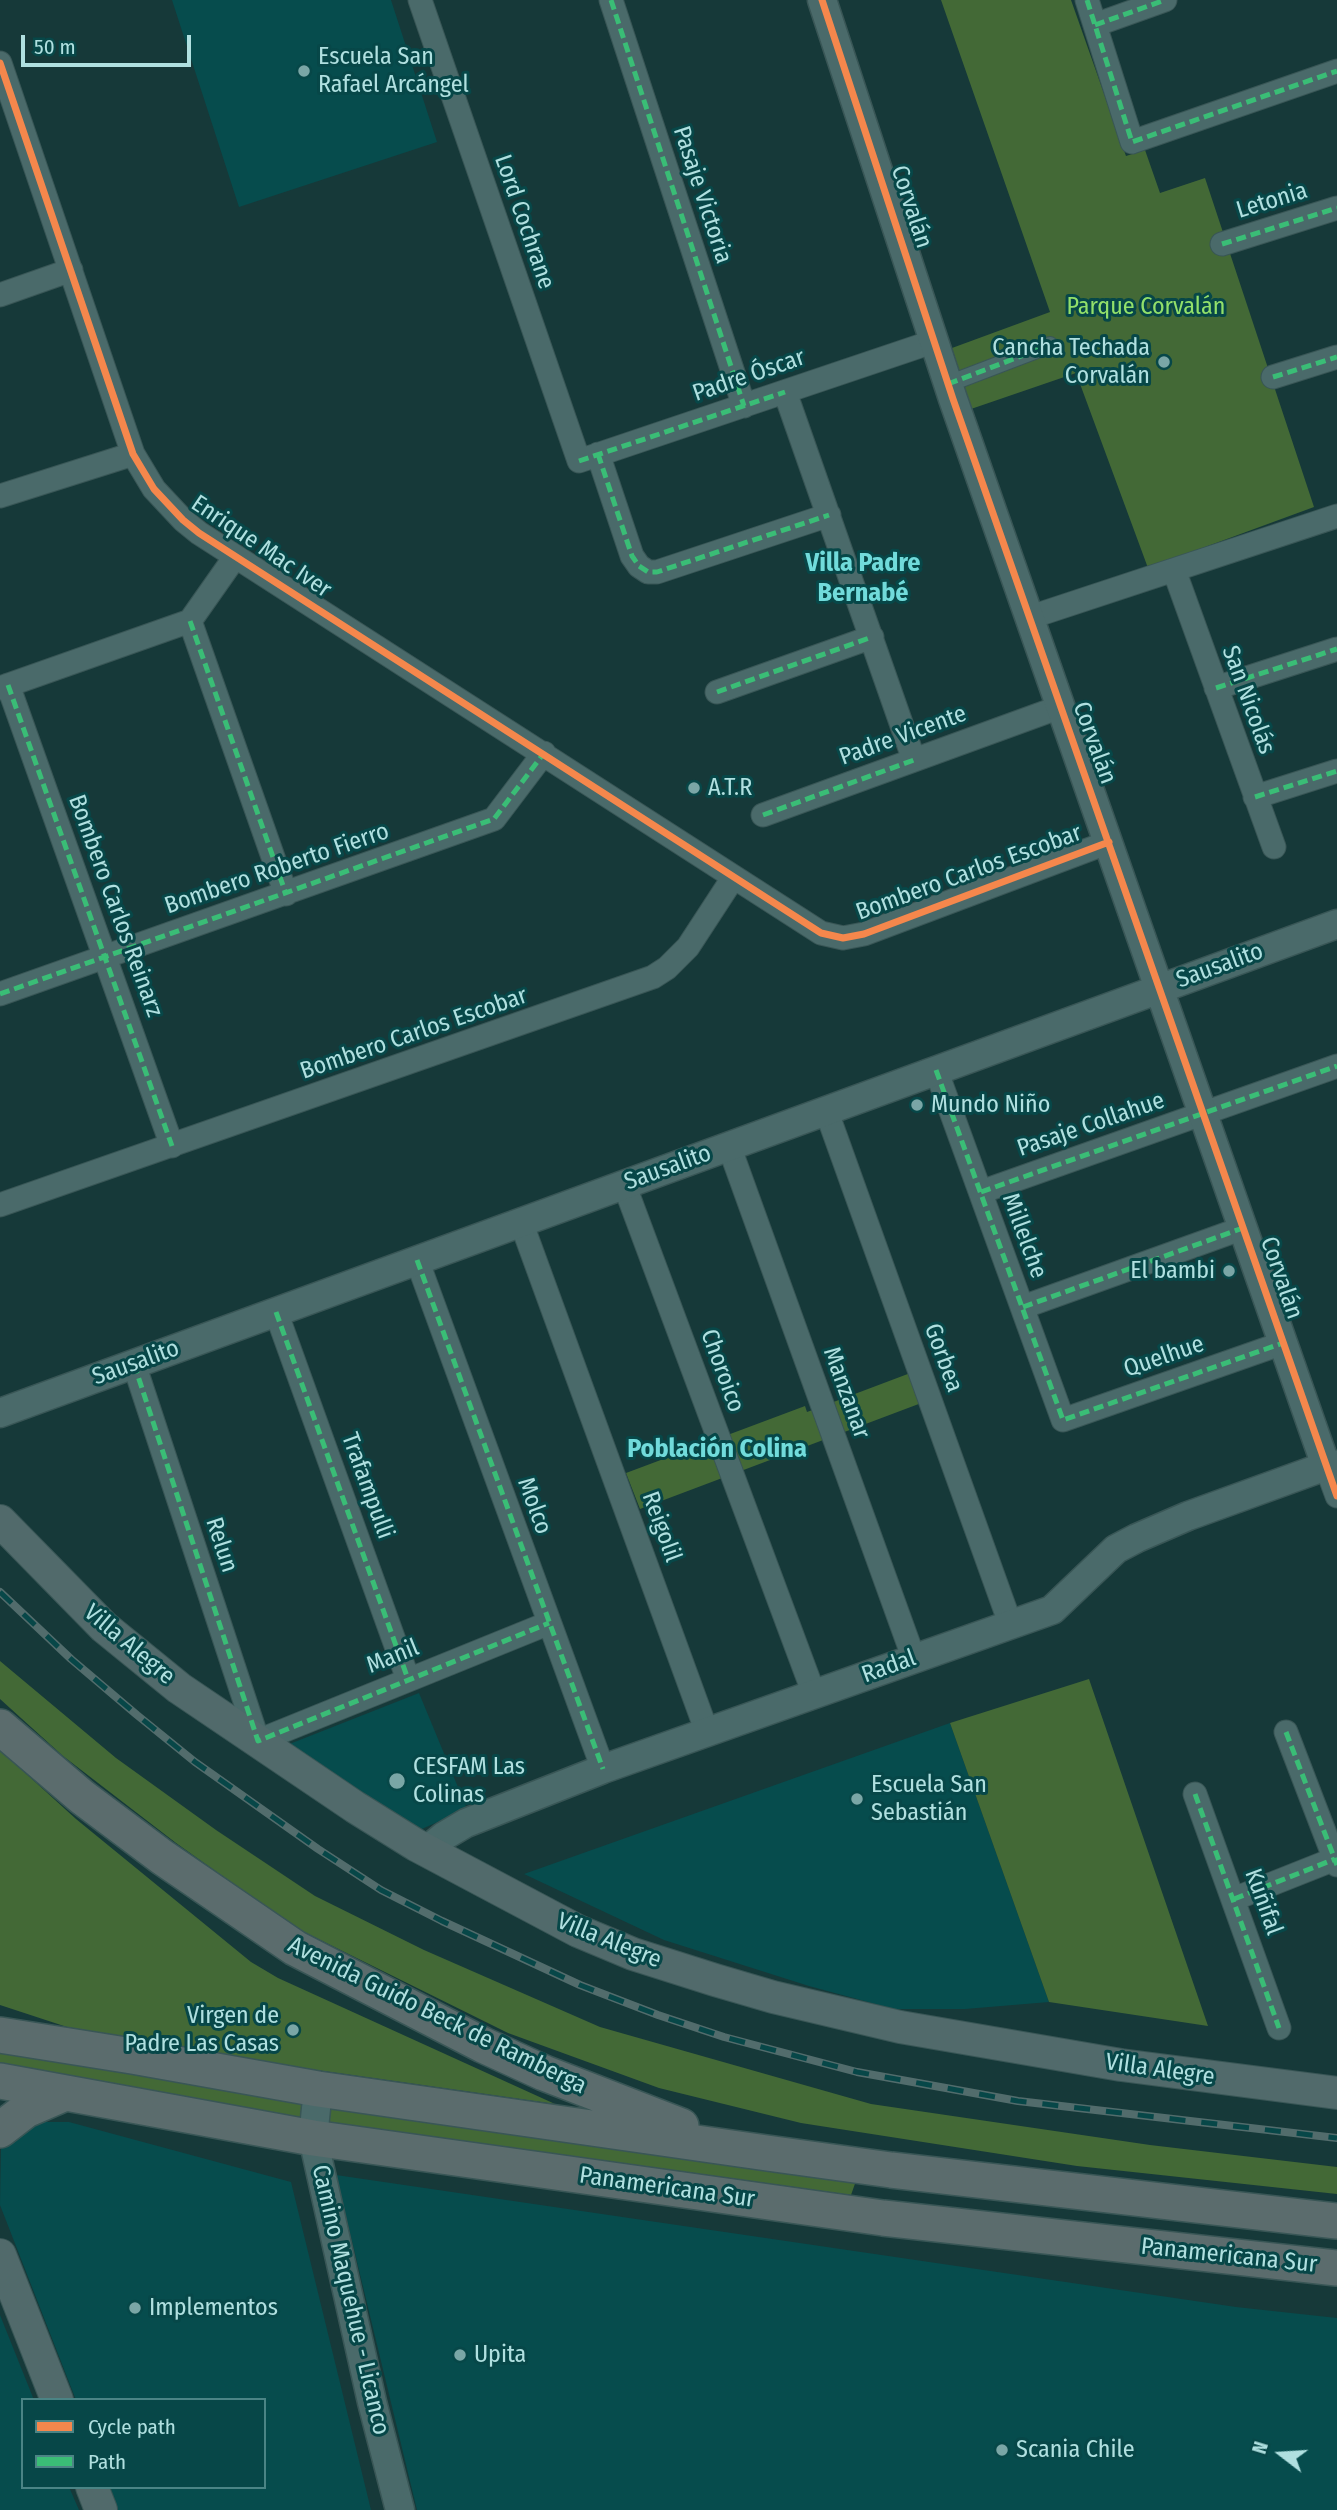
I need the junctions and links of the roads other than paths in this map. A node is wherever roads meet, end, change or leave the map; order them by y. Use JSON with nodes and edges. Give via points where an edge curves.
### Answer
{"nodes":[{"id":1,"x":420,"y":0,"type":"edge"},
{"id":2,"x":611,"y":0,"type":"edge"},
{"id":3,"x":822,"y":0,"type":"edge"},
{"id":4,"x":1087,"y":0,"type":"edge"},
{"id":5,"x":1165,"y":0,"type":"edge"},
{"id":6,"x":1095,"y":25,"type":"junction"},
{"id":7,"x":0,"y":63,"type":"edge"},
{"id":8,"x":1337,"y":71,"type":"edge"},
{"id":9,"x":1337,"y":208,"type":"edge"},
{"id":10,"x":1222,"y":244,"type":"dead end"},
{"id":11,"x":71,"y":270,"type":"junction"},
{"id":12,"x":0,"y":295,"type":"edge"},
{"id":13,"x":935,"y":341,"type":"junction"},
{"id":14,"x":1050,"y":345,"type":"dead end"},
{"id":15,"x":1337,"y":357,"type":"edge"},
{"id":16,"x":1273,"y":377,"type":"dead end"},
{"id":17,"x":948,"y":384,"type":"junction"},
{"id":18,"x":785,"y":392,"type":"junction"},
{"id":19,"x":744,"y":405,"type":"junction"},
{"id":20,"x":133,"y":454,"type":"junction"},
{"id":21,"x":589,"y":457,"type":"junction"},
{"id":22,"x":0,"y":496,"type":"edge"},
{"id":23,"x":829,"y":515,"type":"junction"},
{"id":24,"x":1337,"y":516,"type":"edge"},
{"id":25,"x":234,"y":557,"type":"junction"},
{"id":26,"x":1174,"y":570,"type":"junction"},
{"id":27,"x":1031,"y":617,"type":"junction"},
{"id":28,"x":190,"y":621,"type":"junction"},
{"id":29,"x":872,"y":637,"type":"junction"},
{"id":30,"x":1337,"y":649,"type":"edge"},
{"id":31,"x":4,"y":686,"type":"edge"},
{"id":32,"x":1216,"y":688,"type":"junction"},
{"id":33,"x":717,"y":692,"type":"dead end"},
{"id":34,"x":1060,"y":707,"type":"junction"},
{"id":35,"x":544,"y":753,"type":"junction"},
{"id":36,"x":914,"y":760,"type":"junction"},
{"id":37,"x":1337,"y":771,"type":"edge"},
{"id":38,"x":1255,"y":797,"type":"junction"},
{"id":39,"x":763,"y":815,"type":"dead end"},
{"id":40,"x":1108,"y":842,"type":"junction"},
{"id":41,"x":1274,"y":847,"type":"dead end"},
{"id":42,"x":733,"y":878,"type":"junction"},
{"id":43,"x":286,"y":894,"type":"junction"},
{"id":44,"x":1337,"y":924,"type":"edge"},
{"id":45,"x":105,"y":957,"type":"junction"},
{"id":46,"x":1159,"y":988,"type":"junction"},
{"id":47,"x":0,"y":994,"type":"edge"},
{"id":48,"x":1337,"y":1066,"type":"edge"},
{"id":49,"x":936,"y":1070,"type":"junction"},
{"id":50,"x":826,"y":1110,"type":"junction"},
{"id":51,"x":1203,"y":1113,"type":"junction"},
{"id":52,"x":172,"y":1146,"type":"junction"},
{"id":53,"x":729,"y":1146,"type":"junction"},
{"id":54,"x":624,"y":1184,"type":"junction"},
{"id":55,"x":981,"y":1192,"type":"junction"},
{"id":56,"x":0,"y":1205,"type":"edge"},
{"id":57,"x":521,"y":1222,"type":"junction"},
{"id":58,"x":1243,"y":1228,"type":"junction"},
{"id":59,"x":417,"y":1260,"type":"junction"},
{"id":60,"x":1023,"y":1307,"type":"junction"},
{"id":61,"x":276,"y":1312,"type":"junction"},
{"id":62,"x":1283,"y":1343,"type":"junction"},
{"id":63,"x":134,"y":1364,"type":"junction"},
{"id":64,"x":0,"y":1413,"type":"edge"},
{"id":65,"x":1063,"y":1420,"type":"joint"},
{"id":66,"x":1332,"y":1464,"type":"edge"},
{"id":67,"x":1337,"y":1496,"type":"edge"},
{"id":68,"x":0,"y":1521,"type":"edge"},
{"id":69,"x":549,"y":1623,"type":"junction"},
{"id":70,"x":1010,"y":1623,"type":"junction"},
{"id":71,"x":914,"y":1659,"type":"junction"},
{"id":72,"x":408,"y":1679,"type":"junction"},
{"id":73,"x":814,"y":1694,"type":"junction"},
{"id":74,"x":0,"y":1727,"type":"edge"},
{"id":75,"x":707,"y":1732,"type":"junction"},
{"id":76,"x":1286,"y":1732,"type":"dead end"},
{"id":77,"x":258,"y":1741,"type":"junction"},
{"id":78,"x":603,"y":1769,"type":"junction"},
{"id":79,"x":1195,"y":1794,"type":"dead end"},
{"id":80,"x":427,"y":1850,"type":"junction"},
{"id":81,"x":1336,"y":1861,"type":"edge"},
{"id":82,"x":1234,"y":1899,"type":"junction"},
{"id":83,"x":0,"y":2024,"type":"edge"},
{"id":84,"x":1279,"y":2028,"type":"dead end"},
{"id":85,"x":16,"y":2038,"type":"edge"},
{"id":86,"x":0,"y":2081,"type":"edge"},
{"id":87,"x":318,"y":2089,"type":"junction"},
{"id":88,"x":1337,"y":2093,"type":"edge"},
{"id":89,"x":64,"y":2094,"type":"junction"},
{"id":90,"x":0,"y":2130,"type":"edge"},
{"id":91,"x":313,"y":2138,"type":"junction"},
{"id":92,"x":768,"y":2153,"type":"junction"},
{"id":93,"x":891,"y":2170,"type":"junction"},
{"id":94,"x":883,"y":2218,"type":"junction"},
{"id":95,"x":1337,"y":2221,"type":"edge"},
{"id":96,"x":0,"y":2255,"type":"edge"},
{"id":97,"x":1337,"y":2268,"type":"edge"},
{"id":98,"x":56,"y":2398,"type":"edge"},
{"id":99,"x":93,"y":2489,"type":"edge"},
{"id":100,"x":101,"y":2510,"type":"edge"},
{"id":101,"x":400,"y":2510,"type":"edge"}],
"edges":[{"from":1,"to":21,"type":"street","name":"Lord Cochrane"},
{"from":2,"to":19,"type":"street","name":"Pasaje Victoria"},
{"from":3,"to":13,"type":"street","name":"Corvalán"},
{"from":4,"to":6,"type":"street"},
{"from":5,"to":6,"type":"street"},
{"from":6,"to":8,"type":"street","via":[[1132,142]]},
{"from":7,"to":11,"type":"street","name":"Enrique Mac Iver"},
{"from":9,"to":10,"type":"street","name":"Letonia"},
{"from":11,"to":12,"type":"street"},
{"from":11,"to":20,"type":"street","name":"Enrique Mac Iver"},
{"from":13,"to":17,"type":"street","name":"Corvalán"},
{"from":13,"to":18,"type":"street","name":"Padre Óscar"},
{"from":14,"to":17,"type":"street"},
{"from":15,"to":16,"type":"street"},
{"from":17,"to":27,"type":"street","name":"Corvalán"},
{"from":18,"to":19,"type":"street","name":"Padre Óscar"},
{"from":18,"to":23,"type":"street"},
{"from":19,"to":21,"type":"street","name":"Padre Óscar"},
{"from":20,"to":22,"type":"street"},
{"from":20,"to":25,"type":"street","name":"Enrique Mac Iver","via":[[168,505]]},
{"from":21,"to":23,"type":"street","name":"Lord Cochrane","via":[[632,556],[648,572]]},
{"from":23,"to":29,"type":"street"},
{"from":24,"to":26,"type":"street"},
{"from":25,"to":28,"type":"street"},
{"from":25,"to":35,"type":"street","name":"Enrique Mac Iver"},
{"from":26,"to":27,"type":"street"},
{"from":26,"to":32,"type":"street","name":"San Nicolás"},
{"from":27,"to":34,"type":"street","name":"Corvalán"},
{"from":28,"to":31,"type":"street"},
{"from":28,"to":43,"type":"street"},
{"from":29,"to":33,"type":"street"},
{"from":29,"to":36,"type":"street"},
{"from":30,"to":32,"type":"street"},
{"from":31,"to":45,"type":"street","name":"Bombero Carlos Reinarz"},
{"from":32,"to":38,"type":"street","name":"San Nicolás"},
{"from":34,"to":36,"type":"street","name":"Padre Vicente"},
{"from":34,"to":40,"type":"street","name":"Corvalán"},
{"from":35,"to":42,"type":"street","name":"Enrique Mac Iver"},
{"from":35,"to":43,"type":"street","name":"Bombero Roberto Fierro","via":[[494,819]]},
{"from":36,"to":39,"type":"street","name":"Padre Vicente"},
{"from":37,"to":38,"type":"street"},
{"from":38,"to":41,"type":"street","name":"San Nicolás"},
{"from":40,"to":42,"type":"street","name":"Bombero Carlos Escobar","via":[[843,938],[821,933]]},
{"from":40,"to":46,"type":"street","name":"Corvalán"},
{"from":42,"to":52,"type":"street","name":"Bombero Carlos Escobar","via":[[688,947],[653,977]]},
{"from":43,"to":45,"type":"street","name":"Bombero Roberto Fierro"},
{"from":44,"to":46,"type":"street","name":"Sausalito"},
{"from":45,"to":47,"type":"street","name":"Bombero Roberto Fierro"},
{"from":45,"to":52,"type":"street","name":"Bombero Carlos Reinarz"},
{"from":46,"to":49,"type":"street","name":"Sausalito"},
{"from":46,"to":51,"type":"street","name":"Corvalán"},
{"from":48,"to":51,"type":"street","name":"Pasaje Collahue"},
{"from":49,"to":50,"type":"street","name":"Sausalito"},
{"from":49,"to":55,"type":"street","name":"Millelche"},
{"from":50,"to":53,"type":"street","name":"Sausalito"},
{"from":50,"to":70,"type":"street","name":"Gorbea"},
{"from":51,"to":55,"type":"street","name":"Pasaje Collahue"},
{"from":51,"to":58,"type":"street","name":"Corvalán"},
{"from":52,"to":56,"type":"street","name":"Bombero Carlos Escobar"},
{"from":53,"to":54,"type":"street","name":"Sausalito"},
{"from":53,"to":71,"type":"street","name":"Manzanar"},
{"from":54,"to":57,"type":"street","name":"Sausalito"},
{"from":54,"to":73,"type":"street","name":"Choroico"},
{"from":55,"to":60,"type":"street","name":"Millelche"},
{"from":57,"to":59,"type":"street","name":"Sausalito"},
{"from":57,"to":75,"type":"street","name":"Reigolil"},
{"from":58,"to":60,"type":"street"},
{"from":58,"to":62,"type":"street","name":"Corvalán"},
{"from":59,"to":61,"type":"street","name":"Sausalito"},
{"from":59,"to":69,"type":"street","name":"Molco"},
{"from":60,"to":65,"type":"street","name":"Millelche"},
{"from":61,"to":63,"type":"street","name":"Sausalito"},
{"from":61,"to":72,"type":"street","name":"Trafampulli"},
{"from":62,"to":65,"type":"street","name":"Quelhue"},
{"from":62,"to":66,"type":"street","name":"Corvalán"},
{"from":63,"to":64,"type":"street","name":"Sausalito"},
{"from":63,"to":77,"type":"street","name":"Relun"},
{"from":66,"to":67,"type":"street","name":"Corvalán"},
{"from":66,"to":70,"type":"street","name":"Radal","via":[[1137,1538],[1116,1549],[1052,1610]]},
{"from":68,"to":77,"type":"main road","name":"Villa Alegre","via":[[104,1627],[179,1688]]},
{"from":69,"to":72,"type":"street","name":"Manil"},
{"from":69,"to":78,"type":"street","name":"Molco"},
{"from":70,"to":71,"type":"street","name":"Radal"},
{"from":71,"to":73,"type":"street","name":"Radal"},
{"from":72,"to":77,"type":"street","name":"Manil"},
{"from":73,"to":75,"type":"street","name":"Radal"},
{"from":74,"to":92,"type":"main road","name":"Avenida Guido Beck de Ramberga","via":[[162,1857],[295,1948],[544,2073],[659,2118]]},
{"from":75,"to":78,"type":"street","name":"Radal"},
{"from":76,"to":81,"type":"street"},
{"from":77,"to":80,"type":"main road","name":"Villa Alegre"},
{"from":78,"to":80,"type":"street","name":"Radal","via":[[466,1823]]},
{"from":79,"to":82,"type":"street","name":"Kuñifal"},
{"from":80,"to":88,"type":"main road","name":"Villa Alegre","via":[[578,1931],[633,1954],[773,1997],[968,2040]]},
{"from":81,"to":82,"type":"street"},
{"from":82,"to":84,"type":"street","name":"Kuñifal"},
{"from":83,"to":85,"type":"main road","name":"Panamericana Sur"},
{"from":85,"to":87,"type":"main road","name":"Panamericana Sur"},
{"from":86,"to":89,"type":"main road","name":"Panamericana Sur"},
{"from":87,"to":91,"type":"street","name":"Camino Maquehue - Licanco"},
{"from":87,"to":92,"type":"main road","name":"Panamericana Sur"},
{"from":89,"to":90,"type":"main road","via":[[26,2110]]},
{"from":89,"to":91,"type":"main road","name":"Panamericana Sur"},
{"from":91,"to":94,"type":"main road","name":"Panamericana Sur"},
{"from":91,"to":101,"type":"street","name":"Camino Maquehue - Licanco"},
{"from":92,"to":93,"type":"main road","name":"Panamericana Sur"},
{"from":93,"to":94,"type":"main road"},
{"from":93,"to":95,"type":"main road","name":"Panamericana Sur"},
{"from":94,"to":97,"type":"main road","name":"Panamericana Sur"},
{"from":96,"to":98,"type":"main road"},
{"from":99,"to":100,"type":"main road"}]}
